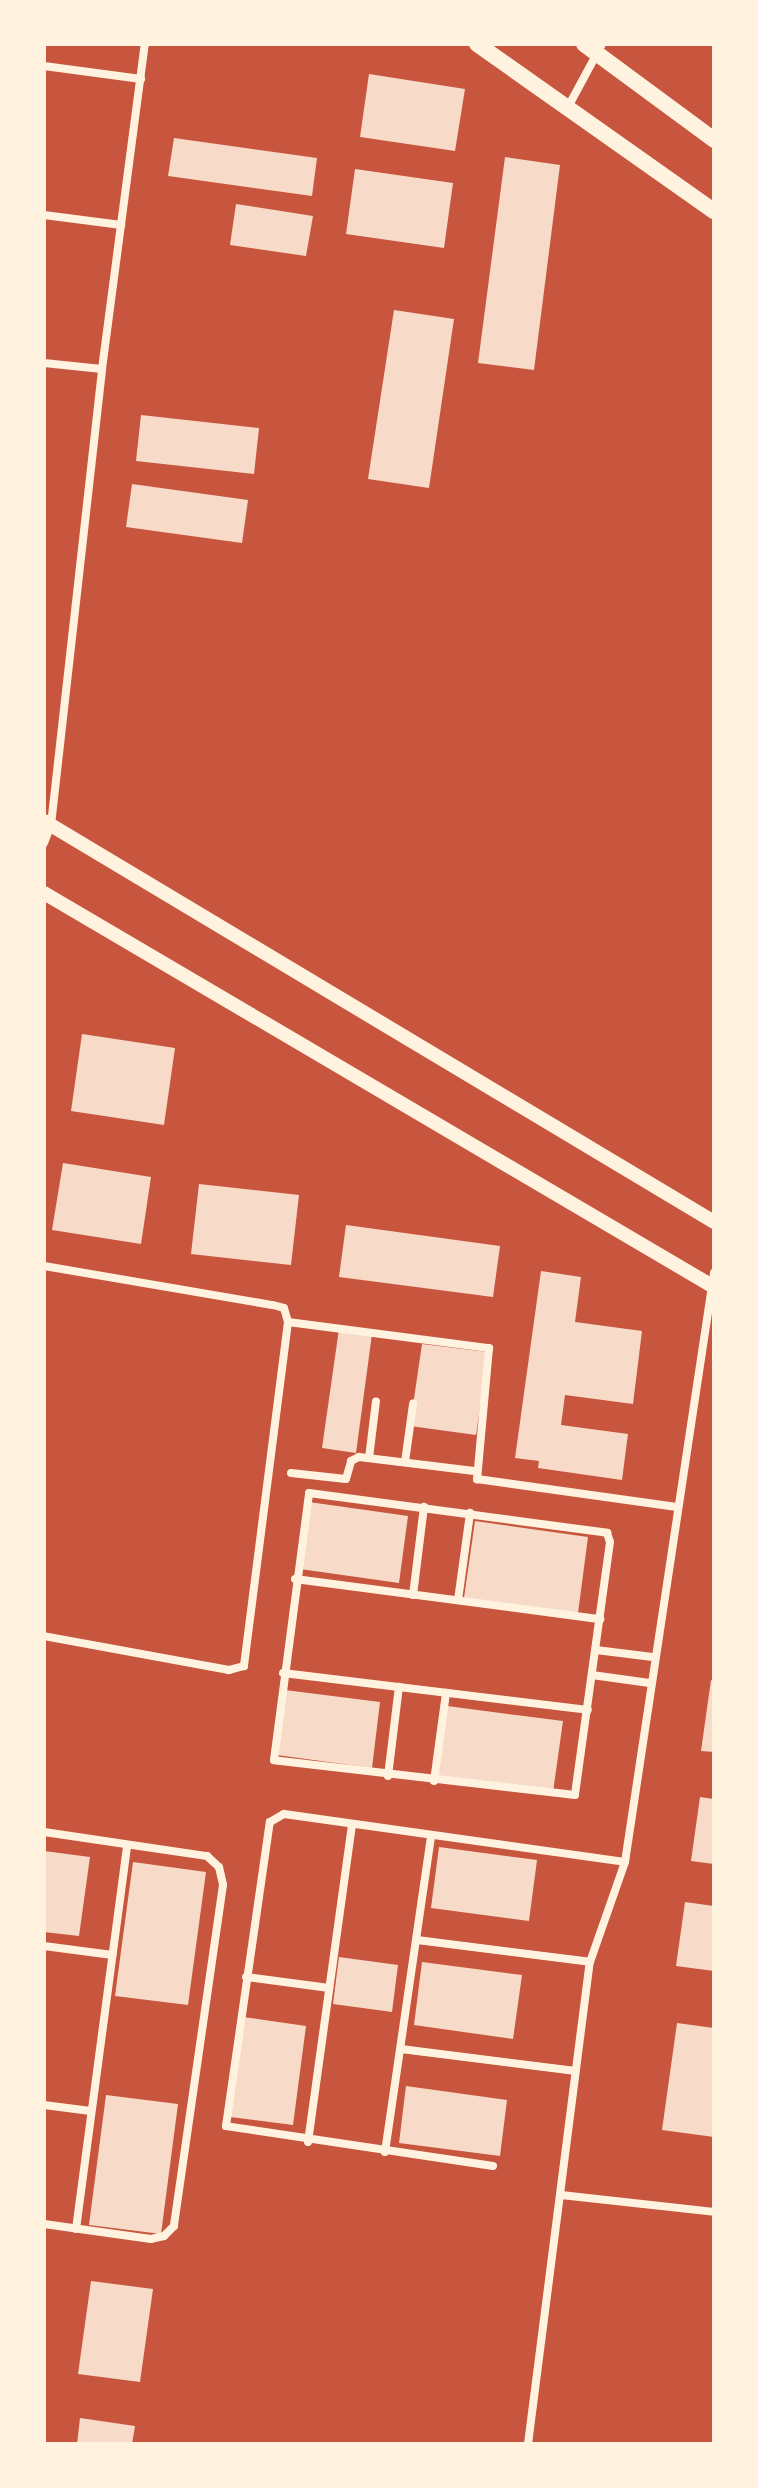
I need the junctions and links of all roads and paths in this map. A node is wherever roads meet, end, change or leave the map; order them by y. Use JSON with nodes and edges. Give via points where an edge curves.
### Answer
{"nodes":[{"id":1,"x":145,"y":44,"type":"edge"},
{"id":2,"x":477,"y":44,"type":"edge"},
{"id":3,"x":584,"y":44,"type":"edge"},
{"id":4,"x":601,"y":49,"type":"edge"},
{"id":5,"x":44,"y":66,"type":"edge"},
{"id":6,"x":141,"y":79,"type":"junction"},
{"id":7,"x":568,"y":107,"type":"junction"},
{"id":8,"x":714,"y":140,"type":"edge"},
{"id":9,"x":714,"y":211,"type":"edge"},
{"id":10,"x":44,"y":215,"type":"edge"},
{"id":11,"x":121,"y":225,"type":"junction"},
{"id":12,"x":44,"y":363,"type":"edge"},
{"id":13,"x":102,"y":369,"type":"junction"},
{"id":14,"x":48,"y":823,"type":"edge"},
{"id":15,"x":44,"y":843,"type":"edge"},
{"id":16,"x":44,"y":893,"type":"edge"},
{"id":17,"x":714,"y":1222,"type":"edge"},
{"id":18,"x":44,"y":1266,"type":"edge"},
{"id":19,"x":713,"y":1281,"type":"edge"},
{"id":20,"x":288,"y":1322,"type":"junction"},
{"id":21,"x":376,"y":1401,"type":"dead end"},
{"id":22,"x":413,"y":1404,"type":"dead end"},
{"id":23,"x":369,"y":1458,"type":"junction"},
{"id":24,"x":405,"y":1462,"type":"junction"},
{"id":25,"x":474,"y":1471,"type":"junction"},
{"id":26,"x":291,"y":1473,"type":"dead end"},
{"id":27,"x":424,"y":1507,"type":"junction"},
{"id":28,"x":675,"y":1507,"type":"junction"},
{"id":29,"x":470,"y":1513,"type":"junction"},
{"id":30,"x":295,"y":1579,"type":"junction"},
{"id":31,"x":413,"y":1595,"type":"junction"},
{"id":32,"x":458,"y":1600,"type":"junction"},
{"id":33,"x":600,"y":1619,"type":"junction"},
{"id":34,"x":44,"y":1636,"type":"edge"},
{"id":35,"x":596,"y":1650,"type":"junction"},
{"id":36,"x":653,"y":1657,"type":"junction"},
{"id":37,"x":283,"y":1673,"type":"junction"},
{"id":38,"x":592,"y":1675,"type":"junction"},
{"id":39,"x":649,"y":1683,"type":"junction"},
{"id":40,"x":399,"y":1687,"type":"junction"},
{"id":41,"x":446,"y":1693,"type":"junction"},
{"id":42,"x":588,"y":1710,"type":"junction"},
{"id":43,"x":388,"y":1776,"type":"junction"},
{"id":44,"x":434,"y":1781,"type":"junction"},
{"id":45,"x":352,"y":1824,"type":"junction"},
{"id":46,"x":44,"y":1832,"type":"edge"},
{"id":47,"x":431,"y":1835,"type":"junction"},
{"id":48,"x":127,"y":1845,"type":"junction"},
{"id":49,"x":625,"y":1862,"type":"junction"},
{"id":50,"x":417,"y":1940,"type":"junction"},
{"id":51,"x":44,"y":1946,"type":"edge"},
{"id":52,"x":112,"y":1955,"type":"junction"},
{"id":53,"x":590,"y":1962,"type":"junction"},
{"id":54,"x":246,"y":1977,"type":"junction"},
{"id":55,"x":329,"y":1988,"type":"junction"},
{"id":56,"x":401,"y":2049,"type":"junction"},
{"id":57,"x":576,"y":2071,"type":"junction"},
{"id":58,"x":44,"y":2105,"type":"edge"},
{"id":59,"x":91,"y":2111,"type":"junction"},
{"id":60,"x":308,"y":2142,"type":"junction"},
{"id":61,"x":385,"y":2152,"type":"junction"},
{"id":62,"x":493,"y":2166,"type":"dead end"},
{"id":63,"x":561,"y":2195,"type":"junction"},
{"id":64,"x":714,"y":2212,"type":"edge"},
{"id":65,"x":44,"y":2224,"type":"edge"},
{"id":66,"x":76,"y":2229,"type":"junction"},
{"id":67,"x":528,"y":2444,"type":"edge"}],
"edges":[{"from":1,"to":6,"type":"street"},
{"from":2,"to":7,"type":"main road"},
{"from":3,"to":4,"type":"main road"},
{"from":4,"to":7,"type":"street"},
{"from":4,"to":8,"type":"main road"},
{"from":5,"to":6,"type":"street"},
{"from":6,"to":11,"type":"street"},
{"from":7,"to":9,"type":"main road"},
{"from":10,"to":11,"type":"street"},
{"from":11,"to":13,"type":"street"},
{"from":12,"to":13,"type":"street"},
{"from":13,"to":14,"type":"street"},
{"from":14,"to":15,"type":"street"},
{"from":14,"to":17,"type":"street"},
{"from":16,"to":19,"type":"street"},
{"from":18,"to":20,"type":"street","via":[[273,1305],[284,1308]]},
{"from":19,"to":28,"type":"street"},
{"from":20,"to":25,"type":"street","via":[[489,1348]]},
{"from":20,"to":34,"type":"street","via":[[244,1666],[229,1670]]},
{"from":21,"to":23,"type":"street"},
{"from":22,"to":24,"type":"street"},
{"from":23,"to":24,"type":"street"},
{"from":23,"to":26,"type":"street","via":[[355,1457],[346,1479]]},
{"from":24,"to":25,"type":"street"},
{"from":25,"to":28,"type":"street","via":[[482,1482]]},
{"from":27,"to":29,"type":"street"},
{"from":27,"to":30,"type":"street","via":[[309,1493]]},
{"from":27,"to":31,"type":"street"},
{"from":28,"to":36,"type":"street"},
{"from":29,"to":32,"type":"street"},
{"from":29,"to":33,"type":"street","via":[[607,1533]]},
{"from":30,"to":31,"type":"street"},
{"from":30,"to":37,"type":"street"},
{"from":31,"to":32,"type":"street"},
{"from":32,"to":33,"type":"street"},
{"from":33,"to":35,"type":"street"},
{"from":35,"to":36,"type":"street"},
{"from":35,"to":38,"type":"street"},
{"from":36,"to":39,"type":"street"},
{"from":37,"to":40,"type":"street"},
{"from":37,"to":43,"type":"street","via":[[274,1760]]},
{"from":38,"to":39,"type":"street"},
{"from":38,"to":42,"type":"street"},
{"from":39,"to":49,"type":"street"},
{"from":40,"to":41,"type":"street"},
{"from":40,"to":43,"type":"street"},
{"from":41,"to":42,"type":"street"},
{"from":41,"to":44,"type":"street"},
{"from":42,"to":44,"type":"street","via":[[577,1790],[571,1797]]},
{"from":43,"to":44,"type":"street"},
{"from":45,"to":47,"type":"street"},
{"from":45,"to":54,"type":"street","via":[[275,1815],[267,1830]]},
{"from":45,"to":55,"type":"street"},
{"from":46,"to":48,"type":"street"},
{"from":47,"to":49,"type":"street"},
{"from":47,"to":50,"type":"street"},
{"from":48,"to":52,"type":"street"},
{"from":48,"to":66,"type":"street","via":[[207,1856],[219,1867],[223,1885],[174,2226],[151,2239]]},
{"from":49,"to":53,"type":"street"},
{"from":50,"to":53,"type":"street"},
{"from":50,"to":56,"type":"street"},
{"from":51,"to":52,"type":"street"},
{"from":52,"to":59,"type":"street"},
{"from":53,"to":57,"type":"street"},
{"from":54,"to":55,"type":"street"},
{"from":54,"to":60,"type":"street","via":[[225,2125],[234,2132]]},
{"from":55,"to":60,"type":"street"},
{"from":56,"to":57,"type":"street"},
{"from":56,"to":61,"type":"street"},
{"from":57,"to":63,"type":"street"},
{"from":58,"to":59,"type":"street"},
{"from":59,"to":66,"type":"street"},
{"from":60,"to":61,"type":"street"},
{"from":61,"to":62,"type":"street"},
{"from":63,"to":64,"type":"street"},
{"from":63,"to":67,"type":"street"},
{"from":65,"to":66,"type":"street"}]}
